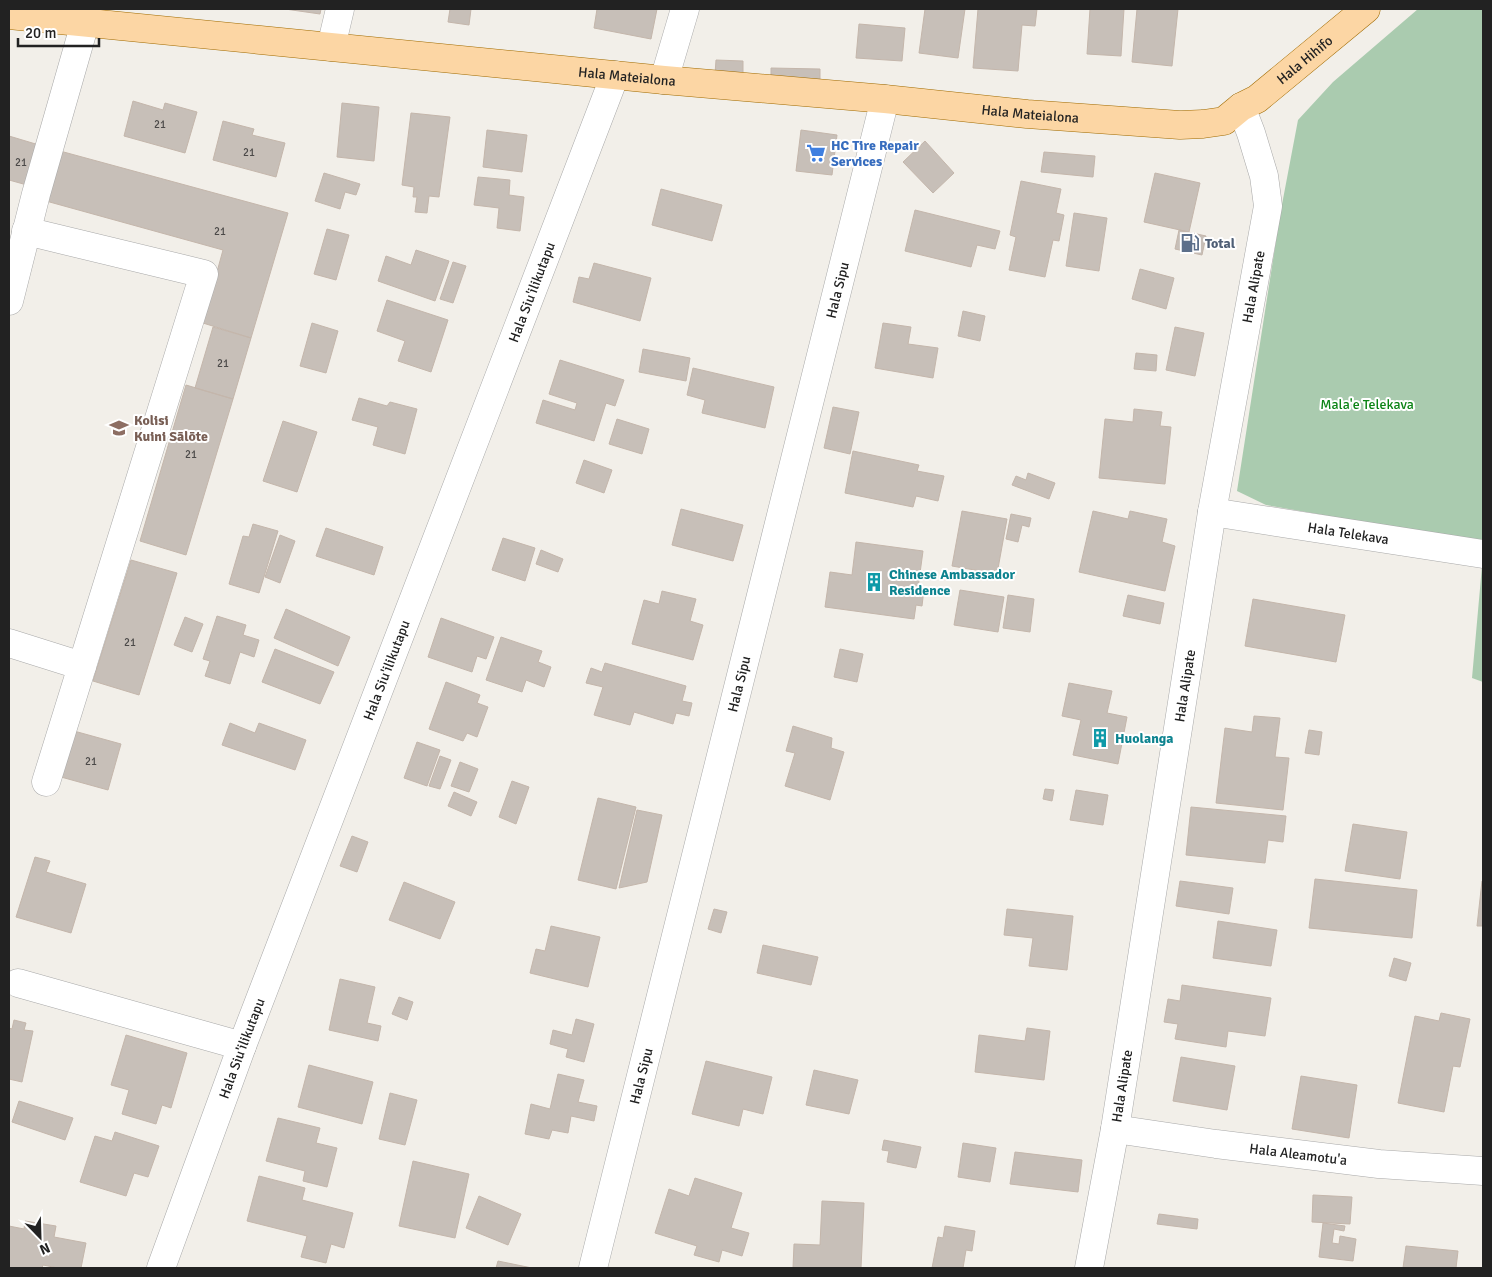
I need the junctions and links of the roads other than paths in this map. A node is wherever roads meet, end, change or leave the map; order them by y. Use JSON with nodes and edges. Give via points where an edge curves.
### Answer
{"nodes":[{"id":1,"x":340,"y":9,"type":"edge"},
{"id":2,"x":685,"y":9,"type":"edge"},
{"id":3,"x":1366,"y":9,"type":"edge"},
{"id":4,"x":9,"y":15,"type":"edge"},
{"id":5,"x":86,"y":23,"type":"junction"},
{"id":6,"x":331,"y":47,"type":"junction"},
{"id":7,"x":615,"y":75,"type":"junction"},
{"id":8,"x":664,"y":80,"type":"junction"},
{"id":9,"x":884,"y":99,"type":"junction"},
{"id":10,"x":1241,"y":108,"type":"junction"},
{"id":11,"x":26,"y":230,"type":"junction"},
{"id":12,"x":9,"y":301,"type":"edge"},
{"id":13,"x":1212,"y":512,"type":"junction"},
{"id":14,"x":1483,"y":554,"type":"edge"},
{"id":15,"x":9,"y":642,"type":"edge"},
{"id":16,"x":82,"y":666,"type":"junction"},
{"id":17,"x":46,"y":782,"type":"dead end"},
{"id":18,"x":18,"y":982,"type":"dead end"},
{"id":19,"x":242,"y":1046,"type":"junction"},
{"id":20,"x":1115,"y":1129,"type":"junction"},
{"id":21,"x":1483,"y":1171,"type":"edge"},
{"id":22,"x":161,"y":1268,"type":"edge"},
{"id":23,"x":593,"y":1268,"type":"edge"},
{"id":24,"x":1089,"y":1268,"type":"edge"}],
"edges":[{"from":1,"to":6,"type":"street"},
{"from":2,"to":8,"type":"street"},
{"from":3,"to":10,"type":"main road","name":"Hala Hihifo"},
{"from":4,"to":5,"type":"main road","name":"Hala Mateialona"},
{"from":5,"to":6,"type":"main road","name":"Hala Mateialona"},
{"from":5,"to":11,"type":"street"},
{"from":6,"to":7,"type":"main road","name":"Hala Mateialona"},
{"from":7,"to":8,"type":"main road","name":"Hala Mateialona"},
{"from":7,"to":19,"type":"street","name":"Hala Siu'ilikutapu"},
{"from":8,"to":9,"type":"main road","name":"Hala Mateialona"},
{"from":9,"to":10,"type":"main road","name":"Hala Mateialona","via":[[1180,125],[1224,121]]},
{"from":9,"to":23,"type":"street","name":"Hala Sipu"},
{"from":10,"to":13,"type":"street","name":"Hala Alipate","via":[[1264,176],[1268,206]]},
{"from":11,"to":12,"type":"street"},
{"from":11,"to":16,"type":"street","via":[[204,274]]},
{"from":13,"to":14,"type":"street","name":"Hala Telekava"},
{"from":13,"to":20,"type":"street","name":"Hala Alipate"},
{"from":15,"to":16,"type":"street"},
{"from":16,"to":17,"type":"street"},
{"from":18,"to":19,"type":"street"},
{"from":19,"to":22,"type":"street","name":"Hala Siu'ilikutapu"},
{"from":20,"to":21,"type":"street","name":"Hala Aleamotu'a","via":[[1379,1164]]},
{"from":20,"to":24,"type":"street","name":"Hala Alipate"}]}
